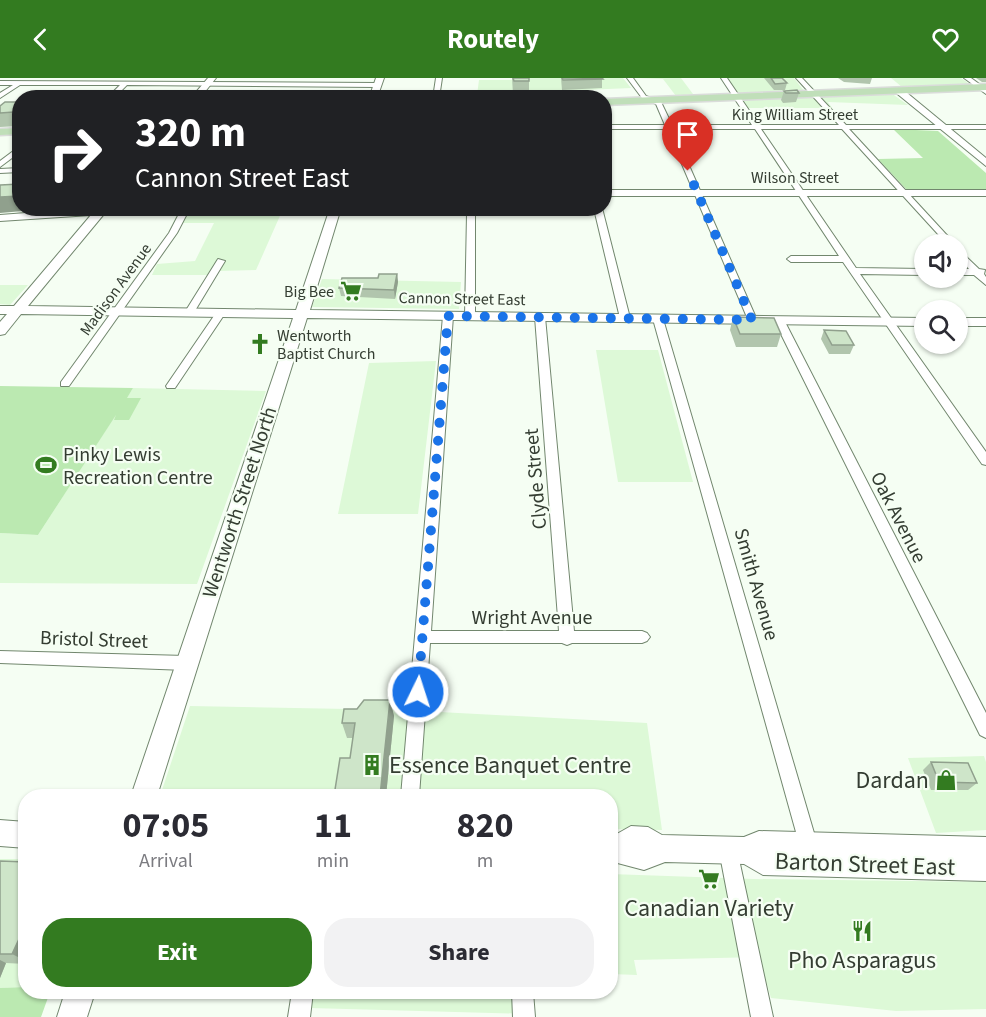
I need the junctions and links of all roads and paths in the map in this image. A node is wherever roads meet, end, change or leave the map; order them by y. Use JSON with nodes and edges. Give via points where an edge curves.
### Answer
{"nodes":[{"id":1,"x":25,"y":78,"type":"edge"},
{"id":2,"x":630,"y":78,"type":"edge"},
{"id":3,"x":724,"y":78,"type":"edge"},
{"id":4,"x":799,"y":78,"type":"edge"},
{"id":5,"x":967,"y":78,"type":"edge"},
{"id":6,"x":886,"y":80,"type":"dead end"},
{"id":7,"x":209,"y":81,"type":"edge"},
{"id":8,"x":378,"y":82,"type":"edge"},
{"id":9,"x":0,"y":83,"type":"edge"},
{"id":10,"x":19,"y":83,"type":"junction"},
{"id":11,"x":126,"y":84,"type":"junction"},
{"id":12,"x":984,"y":89,"type":"edge"},
{"id":13,"x":120,"y":90,"type":"edge"},
{"id":14,"x":898,"y":90,"type":"junction"},
{"id":15,"x":814,"y":93,"type":"junction"},
{"id":16,"x":0,"y":96,"type":"edge"},
{"id":17,"x":736,"y":96,"type":"junction"},
{"id":18,"x":652,"y":100,"type":"junction"},
{"id":19,"x":612,"y":102,"type":"edge"},
{"id":20,"x":612,"y":127,"type":"edge"},
{"id":21,"x":669,"y":127,"type":"junction"},
{"id":22,"x":757,"y":127,"type":"junction"},
{"id":23,"x":844,"y":127,"type":"junction"},
{"id":24,"x":943,"y":127,"type":"junction"},
{"id":25,"x":986,"y":127,"type":"edge"},
{"id":26,"x":12,"y":155,"type":"edge"},
{"id":27,"x":986,"y":163,"type":"edge"},
{"id":28,"x":0,"y":165,"type":"edge"},
{"id":29,"x":612,"y":193,"type":"edge"},
{"id":30,"x":698,"y":193,"type":"junction"},
{"id":31,"x":800,"y":193,"type":"junction"},
{"id":32,"x":904,"y":193,"type":"junction"},
{"id":33,"x":986,"y":193,"type":"edge"},
{"id":34,"x":25,"y":216,"type":"edge"},
{"id":35,"x":96,"y":216,"type":"edge"},
{"id":36,"x":182,"y":216,"type":"edge"},
{"id":37,"x":334,"y":216,"type":"edge"},
{"id":38,"x":471,"y":216,"type":"edge"},
{"id":39,"x":600,"y":216,"type":"edge"},
{"id":40,"x":0,"y":218,"type":"edge"},
{"id":41,"x":942,"y":234,"type":"edge"},
{"id":42,"x":791,"y":259,"type":"dead end"},
{"id":43,"x":845,"y":259,"type":"junction"},
{"id":44,"x":220,"y":261,"type":"dead end"},
{"id":45,"x":968,"y":261,"type":"edge"},
{"id":46,"x":853,"y":271,"type":"junction"},
{"id":47,"x":914,"y":272,"type":"edge"},
{"id":48,"x":981,"y":272,"type":"edge"},
{"id":49,"x":986,"y":282,"type":"edge"},
{"id":50,"x":0,"y":310,"type":"edge"},
{"id":51,"x":17,"y":310,"type":"junction"},
{"id":52,"x":117,"y":311,"type":"junction"},
{"id":53,"x":190,"y":312,"type":"junction"},
{"id":54,"x":221,"y":312,"type":"junction"},
{"id":55,"x":302,"y":313,"type":"junction"},
{"id":56,"x":448,"y":316,"type":"junction"},
{"id":57,"x":470,"y":316,"type":"junction"},
{"id":58,"x":540,"y":317,"type":"junction"},
{"id":59,"x":625,"y":318,"type":"junction"},
{"id":60,"x":658,"y":319,"type":"junction"},
{"id":61,"x":752,"y":320,"type":"junction"},
{"id":62,"x":779,"y":320,"type":"junction"},
{"id":63,"x":888,"y":321,"type":"junction"},
{"id":64,"x":914,"y":322,"type":"edge"},
{"id":65,"x":968,"y":322,"type":"edge"},
{"id":66,"x":986,"y":322,"type":"edge"},
{"id":67,"x":0,"y":331,"type":"edge"},
{"id":68,"x":65,"y":384,"type":"dead end"},
{"id":69,"x":171,"y":386,"type":"dead end"},
{"id":70,"x":986,"y":461,"type":"edge"},
{"id":71,"x":422,"y":637,"type":"junction"},
{"id":72,"x":642,"y":638,"type":"dead end"},
{"id":73,"x":567,"y":639,"type":"junction"},
{"id":74,"x":0,"y":657,"type":"edge"},
{"id":75,"x":186,"y":663,"type":"junction"},
{"id":76,"x":986,"y":730,"type":"edge"},
{"id":77,"x":146,"y":789,"type":"edge"},
{"id":78,"x":411,"y":789,"type":"edge"},
{"id":79,"x":0,"y":833,"type":"edge"},
{"id":80,"x":18,"y":834,"type":"edge"},
{"id":81,"x":618,"y":849,"type":"edge"},
{"id":82,"x":986,"y":850,"type":"edge"},
{"id":83,"x":737,"y":851,"type":"junction"},
{"id":84,"x":811,"y":853,"type":"junction"},
{"id":85,"x":986,"y":867,"type":"edge"},
{"id":86,"x":78,"y":999,"type":"edge"},
{"id":87,"x":302,"y":999,"type":"edge"},
{"id":88,"x":524,"y":999,"type":"edge"},
{"id":89,"x":72,"y":1017,"type":"edge"},
{"id":90,"x":299,"y":1017,"type":"edge"},
{"id":91,"x":524,"y":1017,"type":"edge"},
{"id":92,"x":762,"y":1017,"type":"edge"}],
"edges":[{"from":1,"to":10,"type":"street"},
{"from":2,"to":18,"type":"street","via":[[644,97]]},
{"from":3,"to":17,"type":"street"},
{"from":4,"to":15,"type":"street"},
{"from":5,"to":12,"type":"street"},
{"from":6,"to":14,"type":"main road"},
{"from":7,"to":8,"type":"street"},
{"from":7,"to":11,"type":"street"},
{"from":9,"to":10,"type":"street"},
{"from":10,"to":11,"type":"street"},
{"from":10,"to":16,"type":"street"},
{"from":11,"to":13,"type":"street"},
{"from":12,"to":14,"type":"main road"},
{"from":14,"to":15,"type":"main road"},
{"from":14,"to":24,"type":"main road"},
{"from":15,"to":17,"type":"main road"},
{"from":15,"to":23,"type":"street"},
{"from":17,"to":18,"type":"main road"},
{"from":17,"to":22,"type":"street"},
{"from":18,"to":19,"type":"main road"},
{"from":18,"to":21,"type":"street","via":[[659,103]]},
{"from":20,"to":21,"type":"street","name":"King William Street"},
{"from":21,"to":22,"type":"street","name":"King William Street"},
{"from":21,"to":30,"type":"street"},
{"from":22,"to":23,"type":"street","name":"King William Street"},
{"from":22,"to":31,"type":"street"},
{"from":23,"to":24,"type":"street","name":"King William Street"},
{"from":23,"to":32,"type":"street"},
{"from":24,"to":25,"type":"street","name":"King William Street"},
{"from":24,"to":27,"type":"main road"},
{"from":26,"to":28,"type":"street"},
{"from":29,"to":30,"type":"main road","name":"Wilson Street"},
{"from":30,"to":31,"type":"main road","name":"Wilson Street"},
{"from":30,"to":61,"type":"street"},
{"from":31,"to":32,"type":"main road","name":"Wilson Street"},
{"from":31,"to":43,"type":"street"},
{"from":32,"to":33,"type":"main road","name":"Wilson Street"},
{"from":32,"to":41,"type":"street"},
{"from":34,"to":40,"type":"main road"},
{"from":35,"to":51,"type":"main road"},
{"from":36,"to":52,"type":"street","name":"Madison Avenue"},
{"from":37,"to":55,"type":"main road","name":"Wentworth Street North"},
{"from":38,"to":57,"type":"street"},
{"from":39,"to":59,"type":"street"},
{"from":42,"to":43,"type":"street"},
{"from":43,"to":46,"type":"street"},
{"from":44,"to":53,"type":"street"},
{"from":45,"to":48,"type":"street"},
{"from":46,"to":47,"type":"street"},
{"from":46,"to":63,"type":"street"},
{"from":48,"to":49,"type":"street"},
{"from":50,"to":51,"type":"main road","name":"Cannon Street East"},
{"from":51,"to":52,"type":"main road","name":"Cannon Street East"},
{"from":51,"to":67,"type":"main road"},
{"from":52,"to":53,"type":"main road","name":"Cannon Street East"},
{"from":52,"to":68,"type":"street","name":"Madison Avenue"},
{"from":53,"to":54,"type":"main road","name":"Cannon Street East"},
{"from":54,"to":55,"type":"main road","name":"Cannon Street East"},
{"from":54,"to":69,"type":"street"},
{"from":55,"to":56,"type":"main road","name":"Cannon Street East"},
{"from":55,"to":75,"type":"main road","name":"Wentworth Street North"},
{"from":56,"to":57,"type":"main road","name":"Cannon Street East"},
{"from":56,"to":71,"type":"street"},
{"from":57,"to":58,"type":"main road","name":"Cannon Street East"},
{"from":58,"to":59,"type":"main road","name":"Cannon Street East"},
{"from":58,"to":73,"type":"street","name":"Clyde Street"},
{"from":59,"to":60,"type":"main road","name":"Cannon Street East"},
{"from":60,"to":61,"type":"main road","name":"Cannon Street East"},
{"from":60,"to":84,"type":"street","name":"Smith Avenue"},
{"from":61,"to":62,"type":"main road","name":"Cannon Street East"},
{"from":62,"to":63,"type":"main road","name":"Cannon Street East"},
{"from":62,"to":76,"type":"street","name":"Oak Avenue"},
{"from":63,"to":64,"type":"main road","name":"Cannon Street East"},
{"from":63,"to":70,"type":"street"},
{"from":65,"to":66,"type":"main road"},
{"from":71,"to":73,"type":"street","name":"Wright Avenue"},
{"from":71,"to":78,"type":"street"},
{"from":72,"to":73,"type":"street","name":"Wright Avenue"},
{"from":74,"to":75,"type":"street","name":"Bristol Street"},
{"from":75,"to":77,"type":"main road","name":"Wentworth Street North"},
{"from":79,"to":80,"type":"main road"},
{"from":81,"to":83,"type":"main road","name":"Barton Street East","via":[[633,856],[650,857],[657,848]]},
{"from":82,"to":84,"type":"main road","name":"Barton Street East"},
{"from":83,"to":84,"type":"main road","name":"Barton Street East","via":[[763,861]]},
{"from":83,"to":92,"type":"street"},
{"from":84,"to":85,"type":"main road","name":"Barton Street East"},
{"from":86,"to":89,"type":"main road"},
{"from":87,"to":90,"type":"street"},
{"from":88,"to":91,"type":"street"}]}
